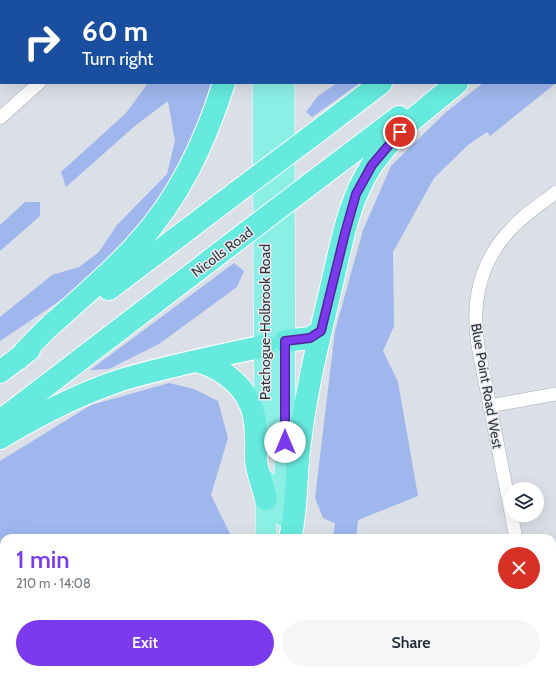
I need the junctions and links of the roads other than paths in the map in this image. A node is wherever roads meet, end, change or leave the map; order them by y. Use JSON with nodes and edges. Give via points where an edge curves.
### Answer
{"nodes":[{"id":1,"x":38,"y":84,"type":"edge"},
{"id":2,"x":224,"y":84,"type":"edge"},
{"id":3,"x":263,"y":84,"type":"edge"},
{"id":4,"x":284,"y":84,"type":"edge"},
{"id":5,"x":380,"y":84,"type":"edge"},
{"id":6,"x":443,"y":84,"type":"edge"},
{"id":7,"x":456,"y":84,"type":"edge"},
{"id":8,"x":0,"y":118,"type":"edge"},
{"id":9,"x":556,"y":192,"type":"edge"},
{"id":10,"x":321,"y":331,"type":"junction"},
{"id":11,"x":275,"y":344,"type":"junction"},
{"id":12,"x":18,"y":359,"type":"junction"},
{"id":13,"x":197,"y":361,"type":"junction"},
{"id":14,"x":0,"y":372,"type":"edge"},
{"id":15,"x":556,"y":394,"type":"edge"},
{"id":16,"x":489,"y":406,"type":"junction"},
{"id":17,"x":0,"y":421,"type":"edge"},
{"id":18,"x":0,"y":438,"type":"edge"},
{"id":19,"x":266,"y":499,"type":"junction"},
{"id":20,"x":266,"y":534,"type":"edge"},
{"id":21,"x":286,"y":534,"type":"edge"},
{"id":22,"x":291,"y":534,"type":"edge"},
{"id":23,"x":515,"y":534,"type":"edge"}],
"edges":[{"from":1,"to":8,"type":"street"},
{"from":2,"to":12,"type":"highway","via":[[196,155],[176,193],[152,227],[105,277],[58,318]]},
{"from":3,"to":11,"type":"main road","name":"Patchogue-Holbrook Road"},
{"from":4,"to":11,"type":"main road","name":"Patchogue-Holbrook Road"},
{"from":5,"to":12,"type":"highway","bridge":true},
{"from":6,"to":17,"type":"highway","name":"Nicolls Road","bridge":true},
{"from":7,"to":10,"type":"highway","via":[[394,137],[364,178],[350,212]]},
{"from":9,"to":16,"type":"street","name":"Blue Point Road West","via":[[513,226],[496,247],[483,271],[475,324]]},
{"from":10,"to":11,"type":"highway","via":[[310,338]]},
{"from":10,"to":22,"type":"highway","via":[[300,442],[296,470],[295,519]]},
{"from":11,"to":13,"type":"highway"},
{"from":11,"to":19,"type":"main road","name":"Patchogue-Holbrook Road"},
{"from":11,"to":21,"type":"main road","name":"Patchogue-Holbrook Road"},
{"from":12,"to":14,"type":"highway"},
{"from":13,"to":18,"type":"highway","via":[[121,380],[90,392]]},
{"from":13,"to":19,"type":"highway","via":[[226,374],[242,389],[248,399],[255,417],[256,461]]},
{"from":15,"to":16,"type":"street"},
{"from":16,"to":23,"type":"street","name":"Blue Point Road West"},
{"from":19,"to":20,"type":"main road","name":"Patchogue-Holbrook Road"}]}
